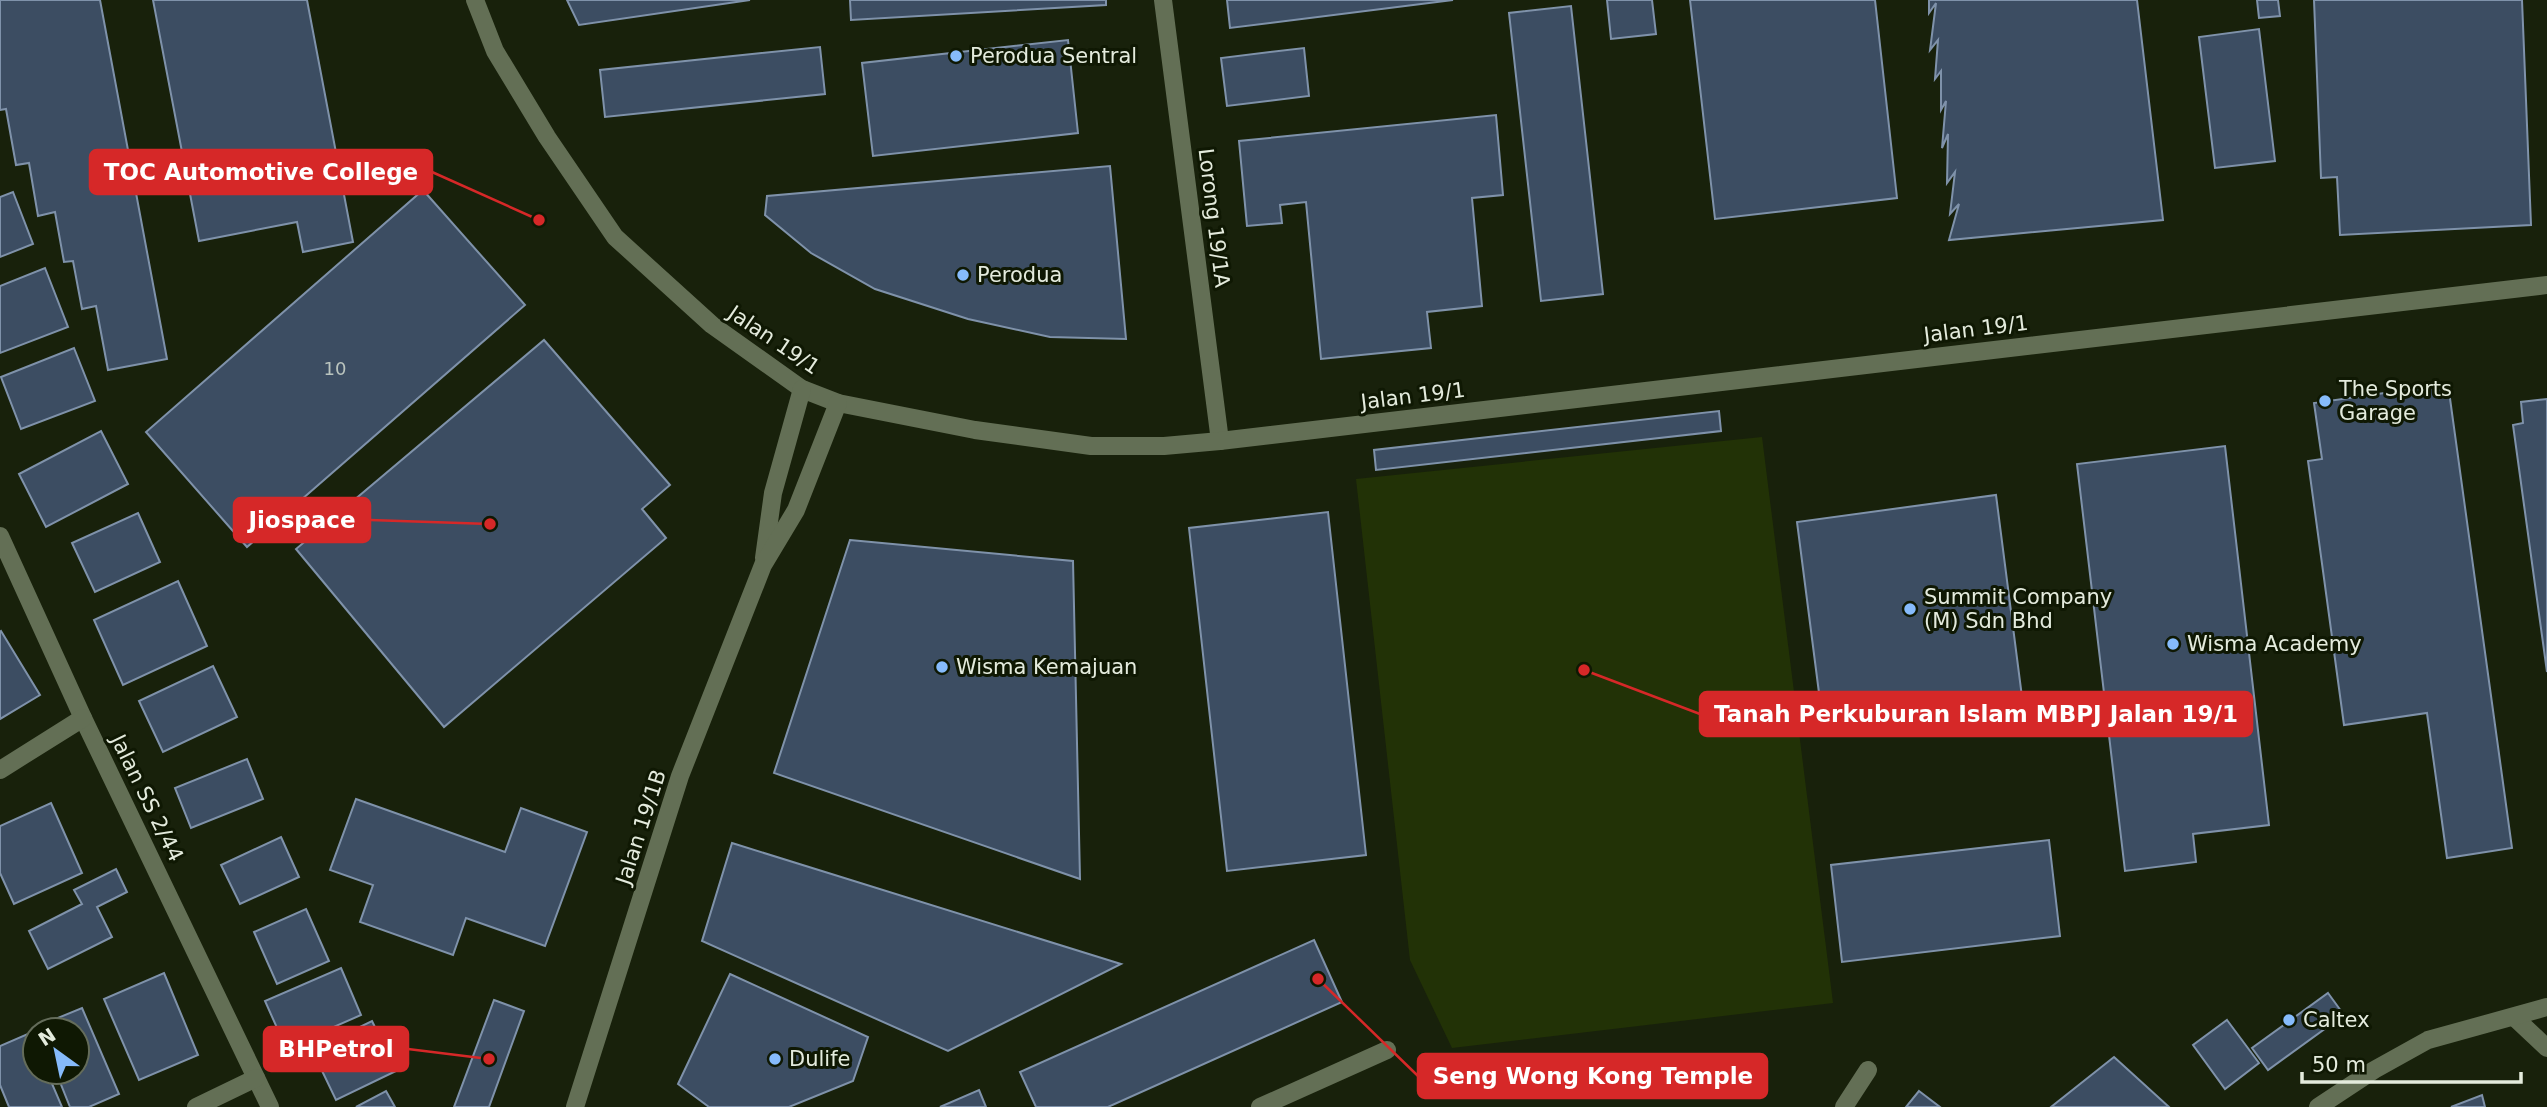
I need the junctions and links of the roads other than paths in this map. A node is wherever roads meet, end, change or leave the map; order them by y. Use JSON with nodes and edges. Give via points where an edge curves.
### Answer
{"nodes":[{"id":1,"x":475,"y":0,"type":"edge"},
{"id":2,"x":1163,"y":0,"type":"edge"},
{"id":3,"x":2547,"y":285,"type":"edge"},
{"id":4,"x":802,"y":390,"type":"junction"},
{"id":5,"x":838,"y":403,"type":"junction"},
{"id":6,"x":1220,"y":441,"type":"junction"},
{"id":7,"x":0,"y":536,"type":"edge"},
{"id":8,"x":763,"y":565,"type":"junction"},
{"id":9,"x":83,"y":718,"type":"junction"},
{"id":10,"x":0,"y":770,"type":"edge"},
{"id":11,"x":2547,"y":1007,"type":"edge"},
{"id":12,"x":2514,"y":1017,"type":"junction"},
{"id":13,"x":2547,"y":1048,"type":"edge"},
{"id":14,"x":1387,"y":1050,"type":"dead end"},
{"id":15,"x":1868,"y":1070,"type":"dead end"},
{"id":16,"x":256,"y":1078,"type":"junction"},
{"id":17,"x":196,"y":1107,"type":"edge"},
{"id":18,"x":270,"y":1107,"type":"edge"},
{"id":19,"x":575,"y":1107,"type":"edge"},
{"id":20,"x":1260,"y":1107,"type":"edge"},
{"id":21,"x":1844,"y":1107,"type":"edge"},
{"id":22,"x":2318,"y":1107,"type":"edge"}],
"edges":[{"from":1,"to":4,"type":"street","name":"Jalan 19/1","via":[[495,51],[615,237],[712,325]]},
{"from":2,"to":6,"type":"street","name":"Lorong 19/1A"},
{"from":3,"to":6,"type":"street","name":"Jalan 19/1"},
{"from":4,"to":5,"type":"street","name":"Jalan 19/1"},
{"from":4,"to":8,"type":"street","name":"Jalan 19/1B","via":[[772,493]]},
{"from":5,"to":6,"type":"street","name":"Jalan 19/1","via":[[975,430],[1091,446]]},
{"from":5,"to":8,"type":"street","name":"Jalan 19/1B","via":[[796,510]]},
{"from":7,"to":9,"type":"street","name":"Jalan SS 2/44"},
{"from":8,"to":19,"type":"street","name":"Jalan 19/1B","via":[[680,776]]},
{"from":9,"to":10,"type":"street"},
{"from":9,"to":16,"type":"street","name":"Jalan SS 2/44"},
{"from":11,"to":12,"type":"street"},
{"from":12,"to":13,"type":"street"},
{"from":12,"to":22,"type":"street","via":[[2428,1041]]},
{"from":14,"to":20,"type":"street"},
{"from":15,"to":21,"type":"street"},
{"from":16,"to":17,"type":"street"},
{"from":16,"to":18,"type":"street","name":"Jalan SS 2/44"}]}
